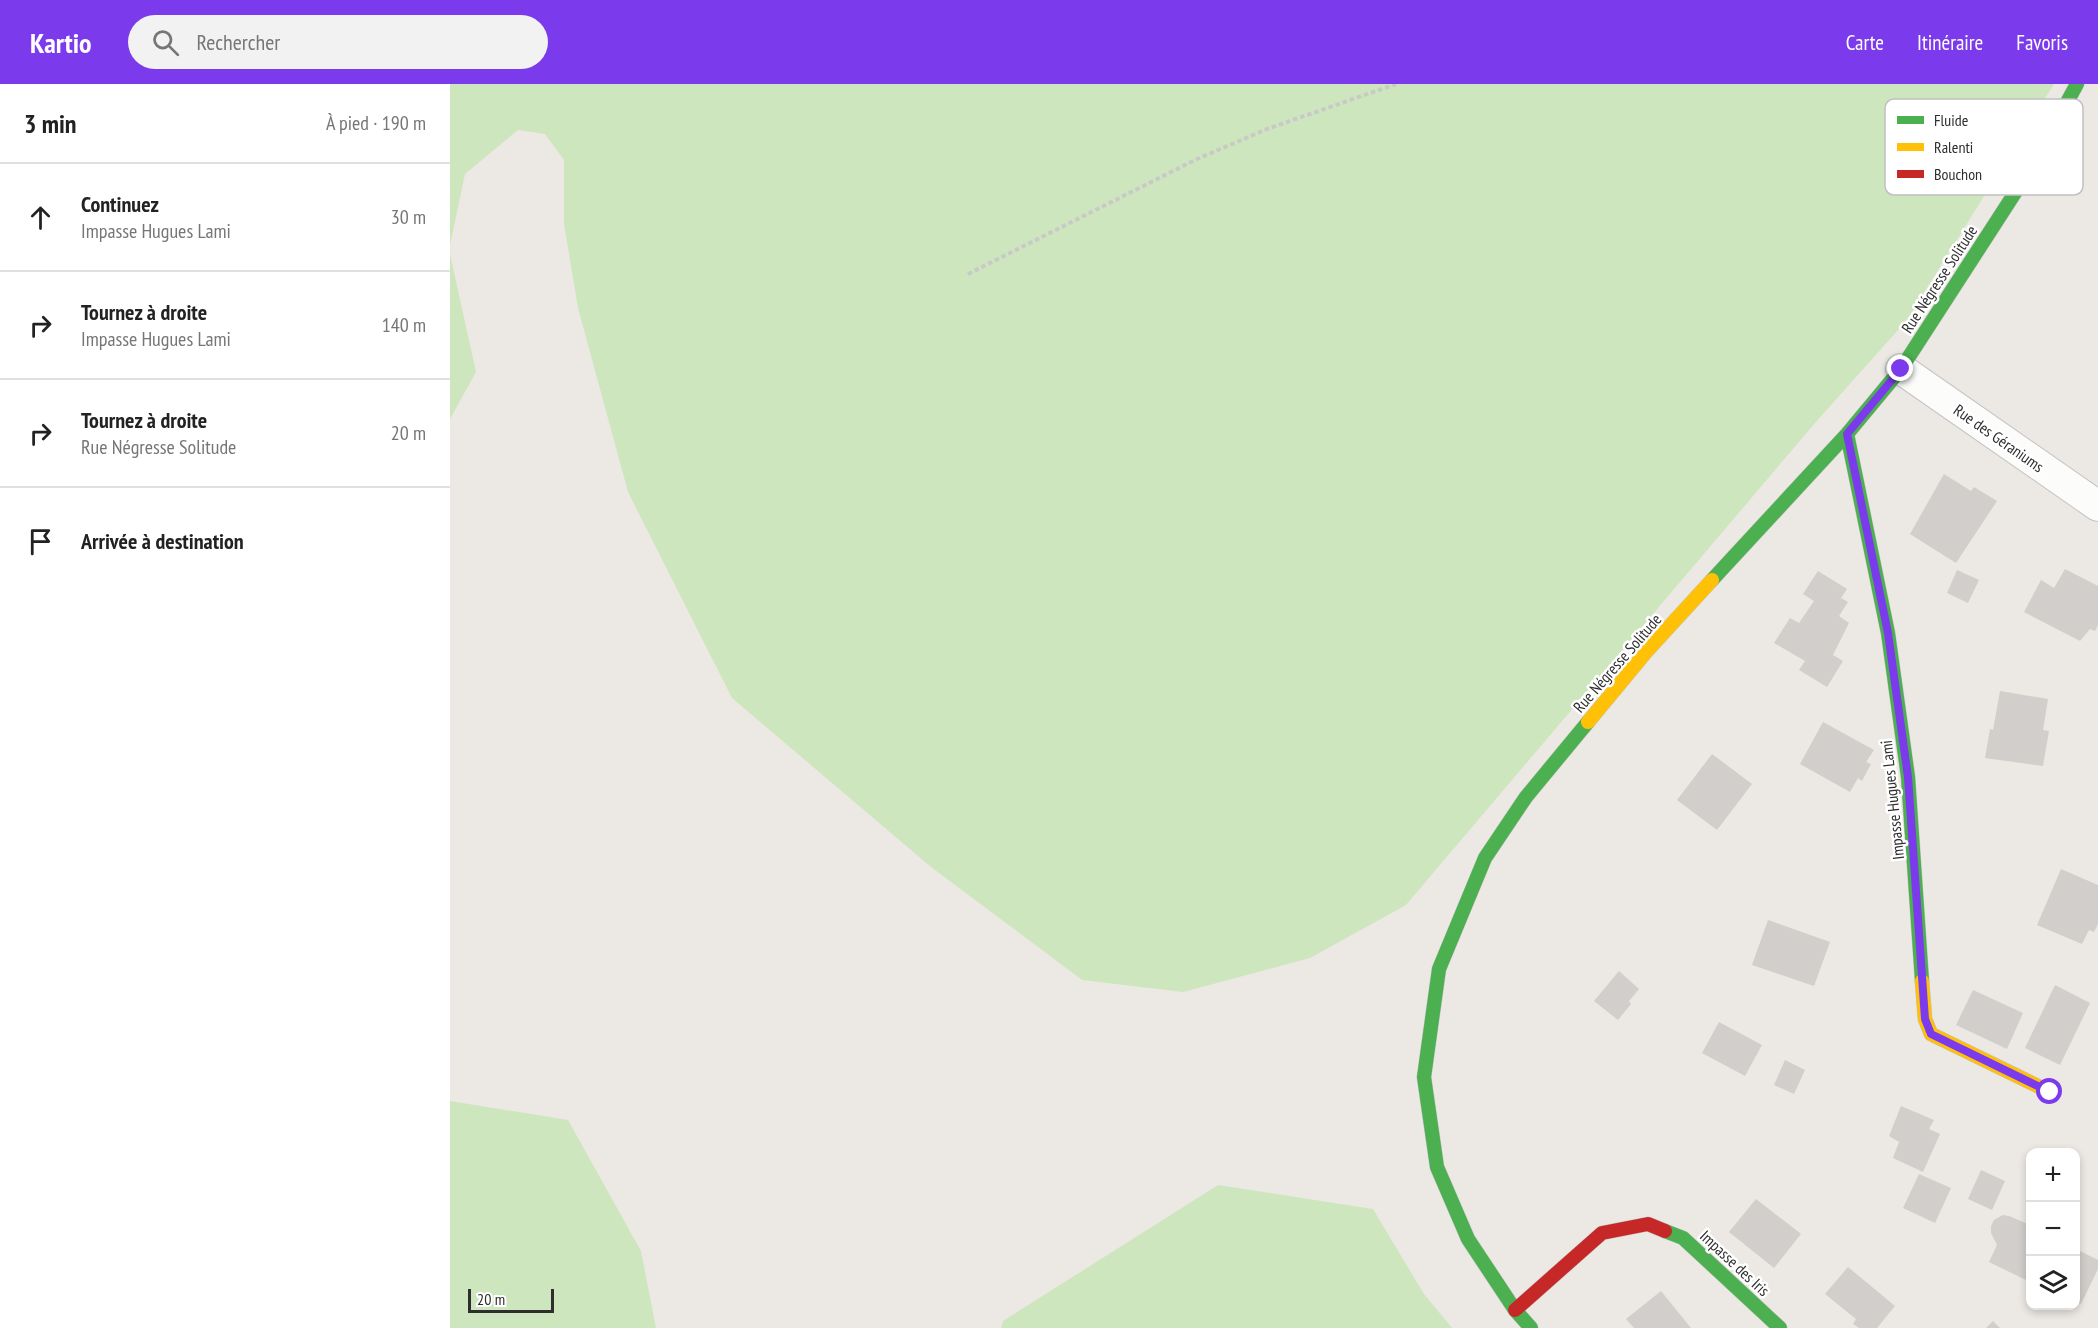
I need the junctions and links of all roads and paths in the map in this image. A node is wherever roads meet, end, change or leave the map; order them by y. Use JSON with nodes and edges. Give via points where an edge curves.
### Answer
{"nodes":[{"id":1,"x":1396,"y":84,"type":"edge"},
{"id":2,"x":2077,"y":84,"type":"edge"},
{"id":3,"x":2069,"y":99,"type":"edge"},
{"id":4,"x":2013,"y":195,"type":"edge"},
{"id":5,"x":968,"y":274,"type":"dead end"},
{"id":6,"x":1901,"y":369,"type":"junction"},
{"id":7,"x":1847,"y":434,"type":"junction"},
{"id":8,"x":2098,"y":507,"type":"edge"},
{"id":9,"x":2050,"y":1092,"type":"dead end"},
{"id":10,"x":1515,"y":1310,"type":"junction"},
{"id":11,"x":1531,"y":1328,"type":"edge"},
{"id":12,"x":1780,"y":1328,"type":"edge"}],
"edges":[{"from":1,"to":5,"type":"path","via":[[1267,129],[1197,159]]},
{"from":2,"to":3,"type":"street","name":"Rue Négresse Solitude"},
{"from":4,"to":6,"type":"street","name":"Rue Négresse Solitude"},
{"from":6,"to":7,"type":"street","name":"Rue Négresse Solitude"},
{"from":6,"to":8,"type":"street","name":"Rue des Géraniums"},
{"from":7,"to":9,"type":"street","name":"Impasse Hugues Lami","via":[[1888,633],[1909,786],[1925,1019],[1931,1034]]},
{"from":7,"to":10,"type":"street","name":"Rue Négresse Solitude","via":[[1646,652],[1526,797],[1485,858],[1439,969],[1424,1077],[1437,1167],[1468,1239]]},
{"from":10,"to":11,"type":"street","name":"Rue Négresse Solitude"},
{"from":10,"to":12,"type":"street","name":"Impasse des Iris","via":[[1602,1233],[1648,1224],[1683,1238]]}]}
